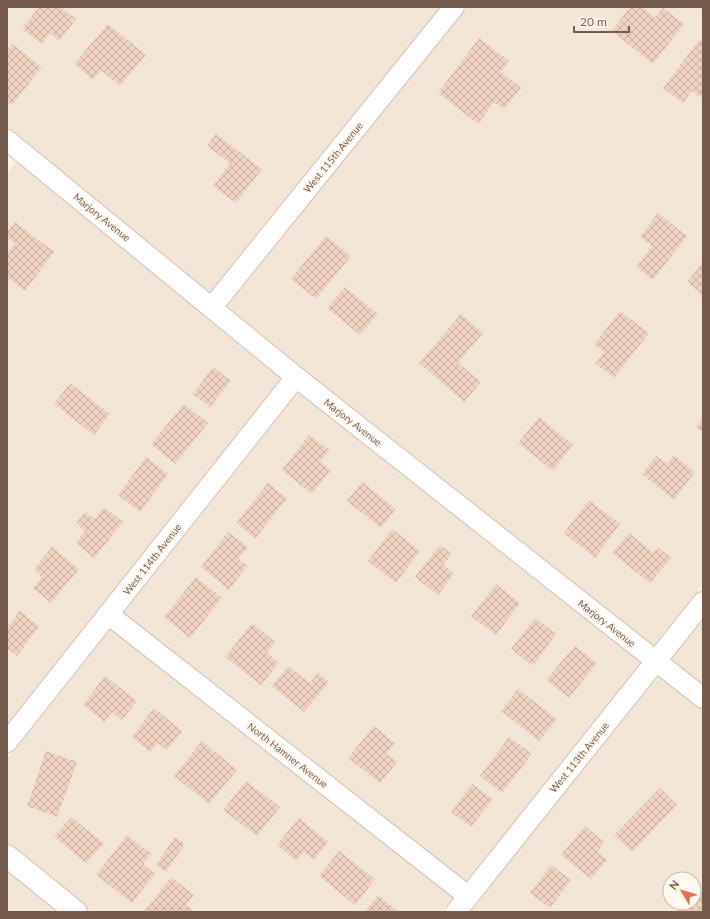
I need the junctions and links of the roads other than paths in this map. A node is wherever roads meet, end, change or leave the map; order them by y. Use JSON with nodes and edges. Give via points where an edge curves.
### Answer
{"nodes":[{"id":1,"x":454,"y":7,"type":"edge"},
{"id":2,"x":10,"y":148,"type":"edge"},
{"id":3,"x":212,"y":307,"type":"junction"},
{"id":4,"x":296,"y":377,"type":"junction"},
{"id":5,"x":703,"y":602,"type":"edge"},
{"id":6,"x":108,"y":614,"type":"junction"},
{"id":7,"x":656,"y":661,"type":"junction"},
{"id":8,"x":703,"y":698,"type":"edge"},
{"id":9,"x":7,"y":742,"type":"edge"},
{"id":10,"x":7,"y":856,"type":"edge"},
{"id":11,"x":468,"y":896,"type":"junction"},
{"id":12,"x":76,"y":912,"type":"edge"},
{"id":13,"x":456,"y":912,"type":"edge"}],
"edges":[{"from":1,"to":3,"type":"street","name":"West 115th Avenue"},
{"from":2,"to":3,"type":"street","name":"Marjory Avenue"},
{"from":3,"to":4,"type":"street","name":"Marjory Avenue"},
{"from":4,"to":6,"type":"street","name":"West 114th Avenue"},
{"from":4,"to":7,"type":"street","name":"Marjory Avenue"},
{"from":5,"to":7,"type":"street","name":"West 113th Avenue"},
{"from":6,"to":9,"type":"street","name":"West 114th Avenue"},
{"from":6,"to":11,"type":"street","name":"North Hamner Avenue"},
{"from":7,"to":8,"type":"street","name":"Marjory Avenue"},
{"from":7,"to":11,"type":"street","name":"West 113th Avenue"},
{"from":10,"to":12,"type":"street"},
{"from":11,"to":13,"type":"street","name":"West 113th Avenue"}]}
